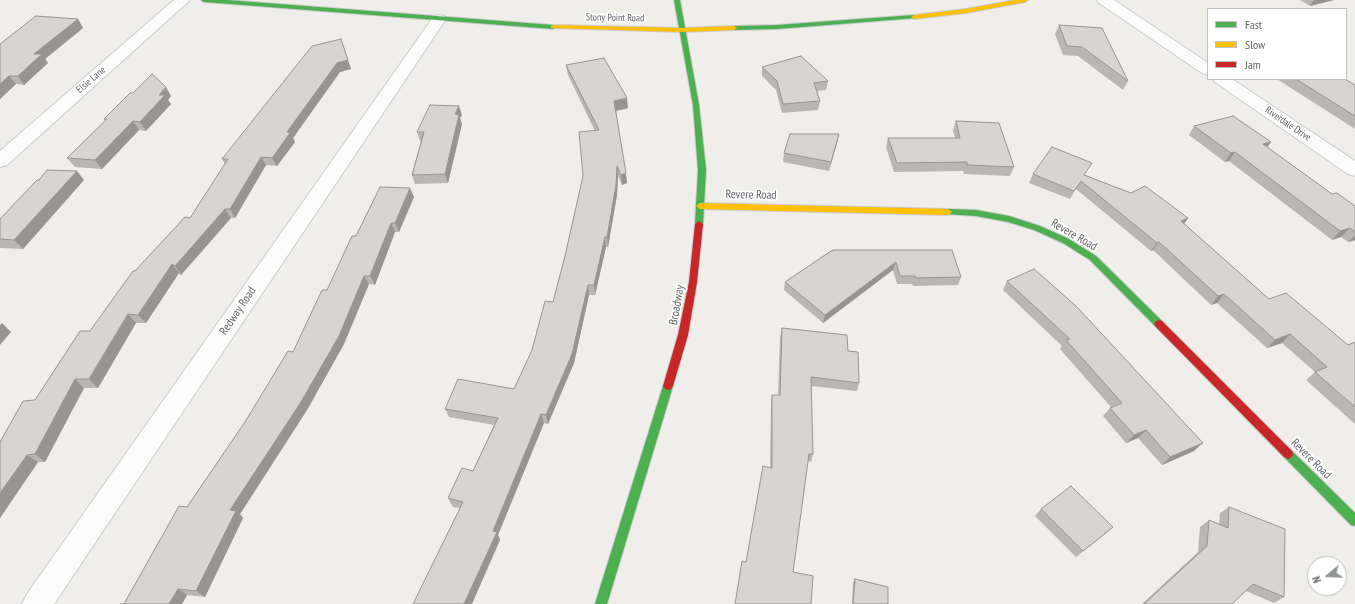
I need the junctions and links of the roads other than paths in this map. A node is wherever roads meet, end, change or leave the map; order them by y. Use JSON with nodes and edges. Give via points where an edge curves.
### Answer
{"nodes":[{"id":1,"x":183,"y":0,"type":"edge"},
{"id":2,"x":204,"y":0,"type":"edge"},
{"id":3,"x":677,"y":0,"type":"edge"},
{"id":4,"x":1104,"y":0,"type":"edge"},
{"id":5,"x":1015,"y":1,"type":"edge"},
{"id":6,"x":439,"y":19,"type":"junction"},
{"id":7,"x":682,"y":30,"type":"junction"},
{"id":8,"x":1207,"y":69,"type":"edge"},
{"id":9,"x":1222,"y":80,"type":"edge"},
{"id":10,"x":0,"y":161,"type":"edge"},
{"id":11,"x":1355,"y":170,"type":"edge"},
{"id":12,"x":700,"y":206,"type":"junction"},
{"id":13,"x":1355,"y":521,"type":"edge"},
{"id":14,"x":37,"y":604,"type":"edge"},
{"id":15,"x":601,"y":604,"type":"edge"}],
"edges":[{"from":1,"to":10,"type":"street","name":"Elsie Lane"},
{"from":2,"to":6,"type":"street","name":"Stony Point Road"},
{"from":3,"to":7,"type":"street","name":"Broadway"},
{"from":4,"to":8,"type":"street"},
{"from":5,"to":7,"type":"street","name":"Stony Point Road","via":[[898,19]]},
{"from":6,"to":7,"type":"street","name":"Stony Point Road","via":[[537,26]]},
{"from":6,"to":14,"type":"street","name":"Redway Road"},
{"from":7,"to":12,"type":"street","name":"Broadway","via":[[696,105],[702,170]]},
{"from":9,"to":11,"type":"street","name":"Riverdale Drive"},
{"from":12,"to":13,"type":"street","name":"Revere Road","via":[[976,213],[1009,219],[1066,241],[1093,258]]},
{"from":12,"to":15,"type":"street","name":"Broadway","via":[[693,282],[683,335]]}]}
